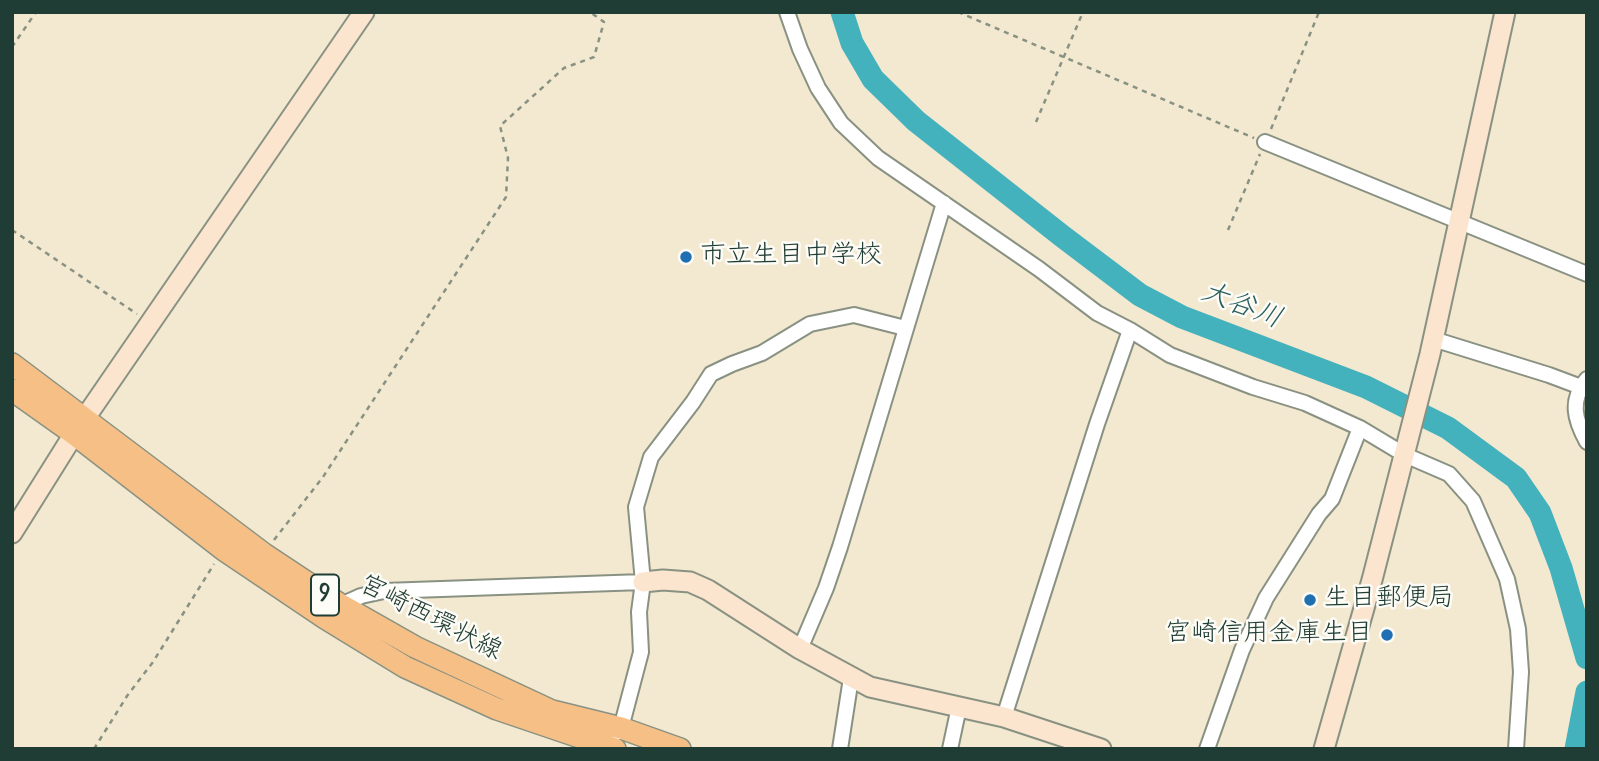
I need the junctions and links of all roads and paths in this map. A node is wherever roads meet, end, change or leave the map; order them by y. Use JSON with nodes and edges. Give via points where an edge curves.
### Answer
{"nodes":[{"id":1,"x":36,"y":12,"type":"edge"},
{"id":2,"x":364,"y":12,"type":"edge"},
{"id":3,"x":590,"y":12,"type":"edge"},
{"id":4,"x":787,"y":12,"type":"edge"},
{"id":5,"x":958,"y":12,"type":"edge"},
{"id":6,"x":1083,"y":12,"type":"edge"},
{"id":7,"x":1319,"y":12,"type":"edge"},
{"id":8,"x":1505,"y":12,"type":"edge"},
{"id":9,"x":12,"y":47,"type":"edge"},
{"id":10,"x":1065,"y":57,"type":"junction"},
{"id":11,"x":1037,"y":122,"type":"dead end"},
{"id":12,"x":1265,"y":142,"type":"junction"},
{"id":13,"x":944,"y":202,"type":"junction"},
{"id":14,"x":1459,"y":221,"type":"junction"},
{"id":15,"x":12,"y":230,"type":"edge"},
{"id":16,"x":1228,"y":230,"type":"dead end"},
{"id":17,"x":1587,"y":274,"type":"edge"},
{"id":18,"x":152,"y":323,"type":"junction"},
{"id":19,"x":905,"y":328,"type":"junction"},
{"id":20,"x":1130,"y":330,"type":"junction"},
{"id":21,"x":1432,"y":347,"type":"junction"},
{"id":22,"x":12,"y":364,"type":"edge"},
{"id":23,"x":1584,"y":383,"type":"edge"},
{"id":24,"x":12,"y":390,"type":"edge"},
{"id":25,"x":80,"y":426,"type":"junction"},
{"id":26,"x":1360,"y":428,"type":"junction"},
{"id":27,"x":1587,"y":442,"type":"edge"},
{"id":28,"x":1405,"y":455,"type":"junction"},
{"id":29,"x":12,"y":533,"type":"edge"},
{"id":30,"x":223,"y":550,"type":"junction"},
{"id":31,"x":264,"y":554,"type":"junction"},
{"id":32,"x":643,"y":582,"type":"junction"},
{"id":33,"x":341,"y":605,"type":"junction"},
{"id":34,"x":800,"y":649,"type":"junction"},
{"id":35,"x":852,"y":678,"type":"junction"},
{"id":36,"x":959,"y":706,"type":"junction"},
{"id":37,"x":1004,"y":717,"type":"junction"},
{"id":38,"x":612,"y":743,"type":"edge"},
{"id":39,"x":93,"y":749,"type":"edge"},
{"id":40,"x":680,"y":749,"type":"edge"},
{"id":41,"x":839,"y":749,"type":"edge"},
{"id":42,"x":950,"y":749,"type":"edge"},
{"id":43,"x":1101,"y":749,"type":"edge"},
{"id":44,"x":1207,"y":749,"type":"edge"},
{"id":45,"x":1324,"y":749,"type":"edge"},
{"id":46,"x":1516,"y":749,"type":"edge"}],
"edges":[{"from":1,"to":9,"type":"path"},
{"from":2,"to":18,"type":"street"},
{"from":3,"to":31,"type":"path","via":[[604,22],[594,57],[564,68],[500,127],[508,158],[506,197],[323,477]]},
{"from":4,"to":13,"type":"street","via":[[818,88],[841,123],[878,158]]},
{"from":5,"to":10,"type":"path"},
{"from":6,"to":10,"type":"path"},
{"from":7,"to":12,"type":"path"},
{"from":8,"to":14,"type":"street"},
{"from":10,"to":11,"type":"path"},
{"from":10,"to":12,"type":"path"},
{"from":12,"to":14,"type":"street"},
{"from":12,"to":16,"type":"path"},
{"from":13,"to":19,"type":"street"},
{"from":13,"to":20,"type":"street","via":[[1097,313]]},
{"from":14,"to":17,"type":"street"},
{"from":14,"to":21,"type":"street"},
{"from":15,"to":18,"type":"path"},
{"from":18,"to":25,"type":"street"},
{"from":19,"to":32,"type":"street","via":[[854,315],[810,324],[762,353],[711,374],[651,457],[636,507]]},
{"from":19,"to":34,"type":"street","via":[[836,557]]},
{"from":20,"to":26,"type":"street","via":[[1170,355],[1305,403]]},
{"from":20,"to":37,"type":"street"},
{"from":21,"to":23,"type":"street"},
{"from":21,"to":28,"type":"street"},
{"from":22,"to":25,"type":"main road","name":"宮崎西環状線","number":"9"},
{"from":23,"to":27,"type":"street","via":[[1576,397],[1576,415]]},
{"from":24,"to":25,"type":"main road","name":"宮崎西環状線","number":"9"},
{"from":25,"to":29,"type":"street"},
{"from":25,"to":30,"type":"main road","name":"宮崎西環状線","number":"9"},
{"from":25,"to":31,"type":"main road","name":"宮崎西環状線","number":"9"},
{"from":26,"to":28,"type":"street"},
{"from":26,"to":44,"type":"street","via":[[1332,499],[1266,598]]},
{"from":28,"to":45,"type":"street"},
{"from":28,"to":46,"type":"street","via":[[1449,474],[1473,501],[1507,579],[1521,672]]},
{"from":30,"to":38,"type":"main road","name":"宮崎西環状線","number":"9","via":[[405,667],[497,709]]},
{"from":30,"to":39,"type":"path"},
{"from":31,"to":33,"type":"main road","name":"宮崎西環状線","number":"9"},
{"from":32,"to":33,"type":"street","via":[[384,591]]},
{"from":32,"to":34,"type":"street","via":[[690,582]]},
{"from":32,"to":38,"type":"street","via":[[641,652]]},
{"from":33,"to":38,"type":"main road","name":"宮崎西環状線","number":"9","via":[[415,647]]},
{"from":34,"to":35,"type":"street"},
{"from":35,"to":36,"type":"street","via":[[870,687]]},
{"from":35,"to":41,"type":"street"},
{"from":36,"to":37,"type":"street"},
{"from":36,"to":42,"type":"street"},
{"from":37,"to":43,"type":"street"},
{"from":38,"to":40,"type":"main road","name":"宮崎西環状線","number":"9"}]}
